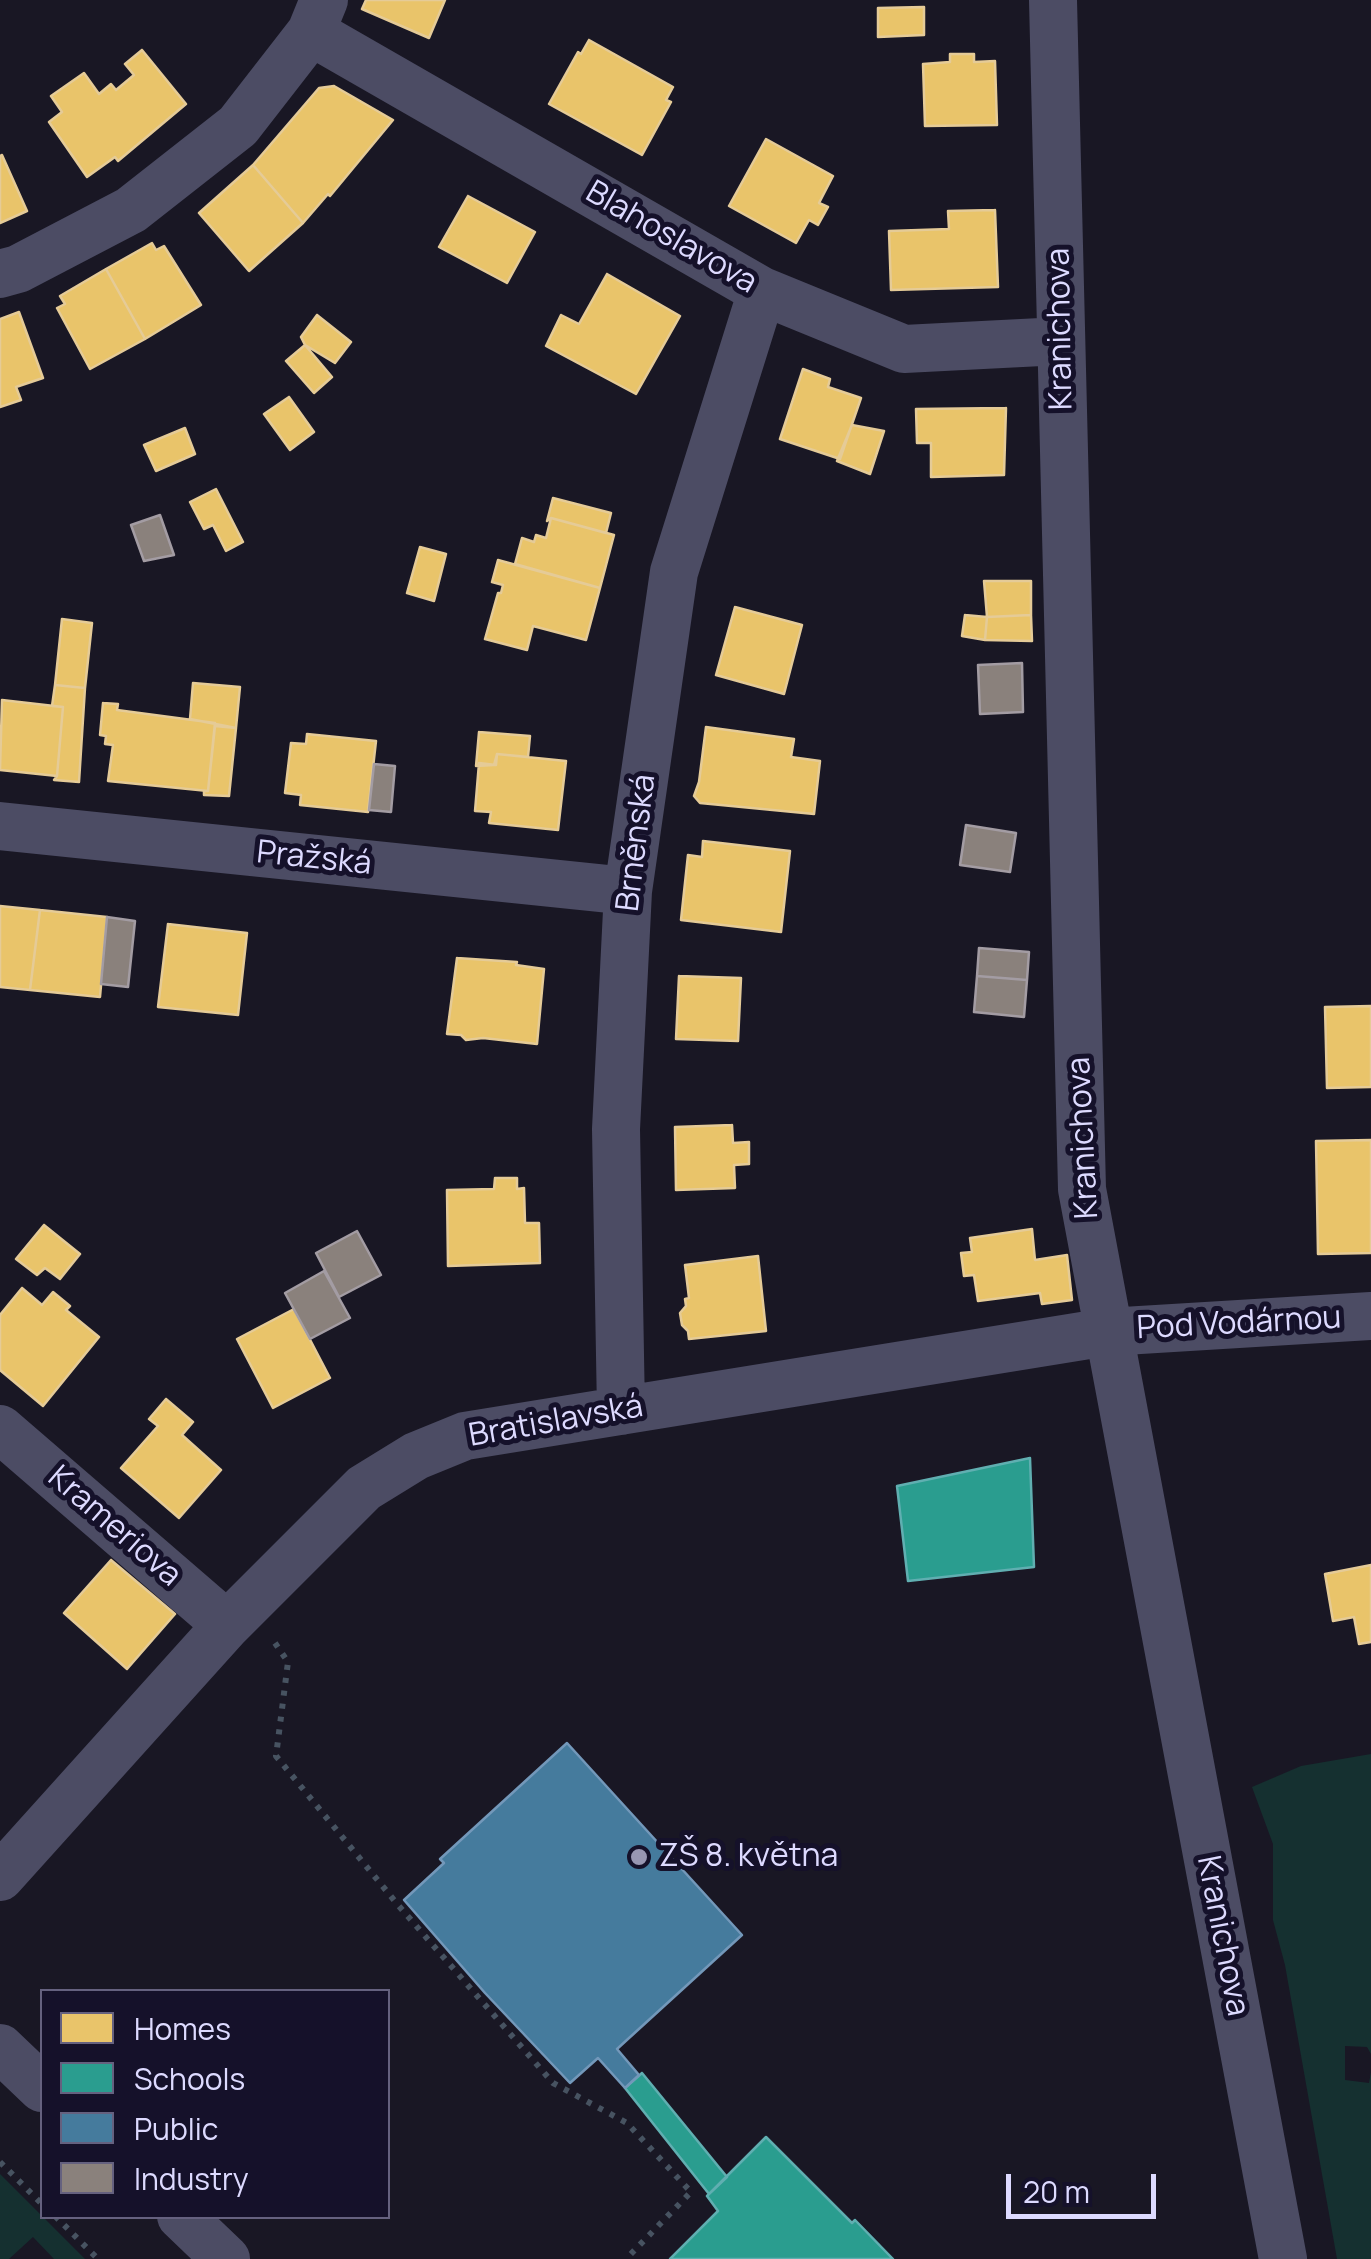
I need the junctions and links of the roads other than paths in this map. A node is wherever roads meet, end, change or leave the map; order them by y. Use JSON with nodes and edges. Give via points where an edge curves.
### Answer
{"nodes":[{"id":1,"x":1053,"y":0,"type":"edge"},
{"id":2,"x":317,"y":16,"type":"edge"},
{"id":3,"x":0,"y":274,"type":"edge"},
{"id":4,"x":762,"y":291,"type":"junction"},
{"id":5,"x":1061,"y":342,"type":"junction"},
{"id":6,"x":0,"y":826,"type":"edge"},
{"id":7,"x":628,"y":891,"type":"junction"},
{"id":8,"x":1371,"y":1316,"type":"edge"},
{"id":9,"x":1107,"y":1332,"type":"junction"},
{"id":10,"x":621,"y":1411,"type":"junction"},
{"id":11,"x":0,"y":1429,"type":"edge"},
{"id":12,"x":236,"y":1616,"type":"junction"},
{"id":13,"x":0,"y":1876,"type":"edge"},
{"id":14,"x":0,"y":2048,"type":"edge"},
{"id":15,"x":40,"y":2086,"type":"edge"},
{"id":16,"x":183,"y":2219,"type":"edge"},
{"id":17,"x":226,"y":2259,"type":"edge"},
{"id":18,"x":1283,"y":2259,"type":"edge"}],
"edges":[{"from":1,"to":5,"type":"street","name":"Kranichova"},
{"from":2,"to":3,"type":"street","via":[[238,126],[187,168],[131,210]]},
{"from":2,"to":4,"type":"street","name":"Blahoslavova"},
{"from":4,"to":5,"type":"street","name":"Blahoslavova","via":[[904,348]]},
{"from":4,"to":7,"type":"street","name":"Brněnská","via":[[674,572]]},
{"from":5,"to":9,"type":"street","name":"Kranichova","via":[[1082,1189]]},
{"from":6,"to":7,"type":"street","name":"Pražská"},
{"from":7,"to":10,"type":"street","name":"Brněnská","via":[[616,1129]]},
{"from":8,"to":9,"type":"street","name":"Pod Vodárnou"},
{"from":9,"to":10,"type":"street","name":"Bratislavská"},
{"from":9,"to":18,"type":"street","name":"Kranichova"},
{"from":10,"to":12,"type":"street","name":"Bratislavská","via":[[465,1436],[416,1456],[364,1488]]},
{"from":11,"to":12,"type":"street","name":"Krameriova"},
{"from":12,"to":13,"type":"street","name":"Bratislavská"},
{"from":14,"to":15,"type":"street"},
{"from":16,"to":17,"type":"street"}]}
